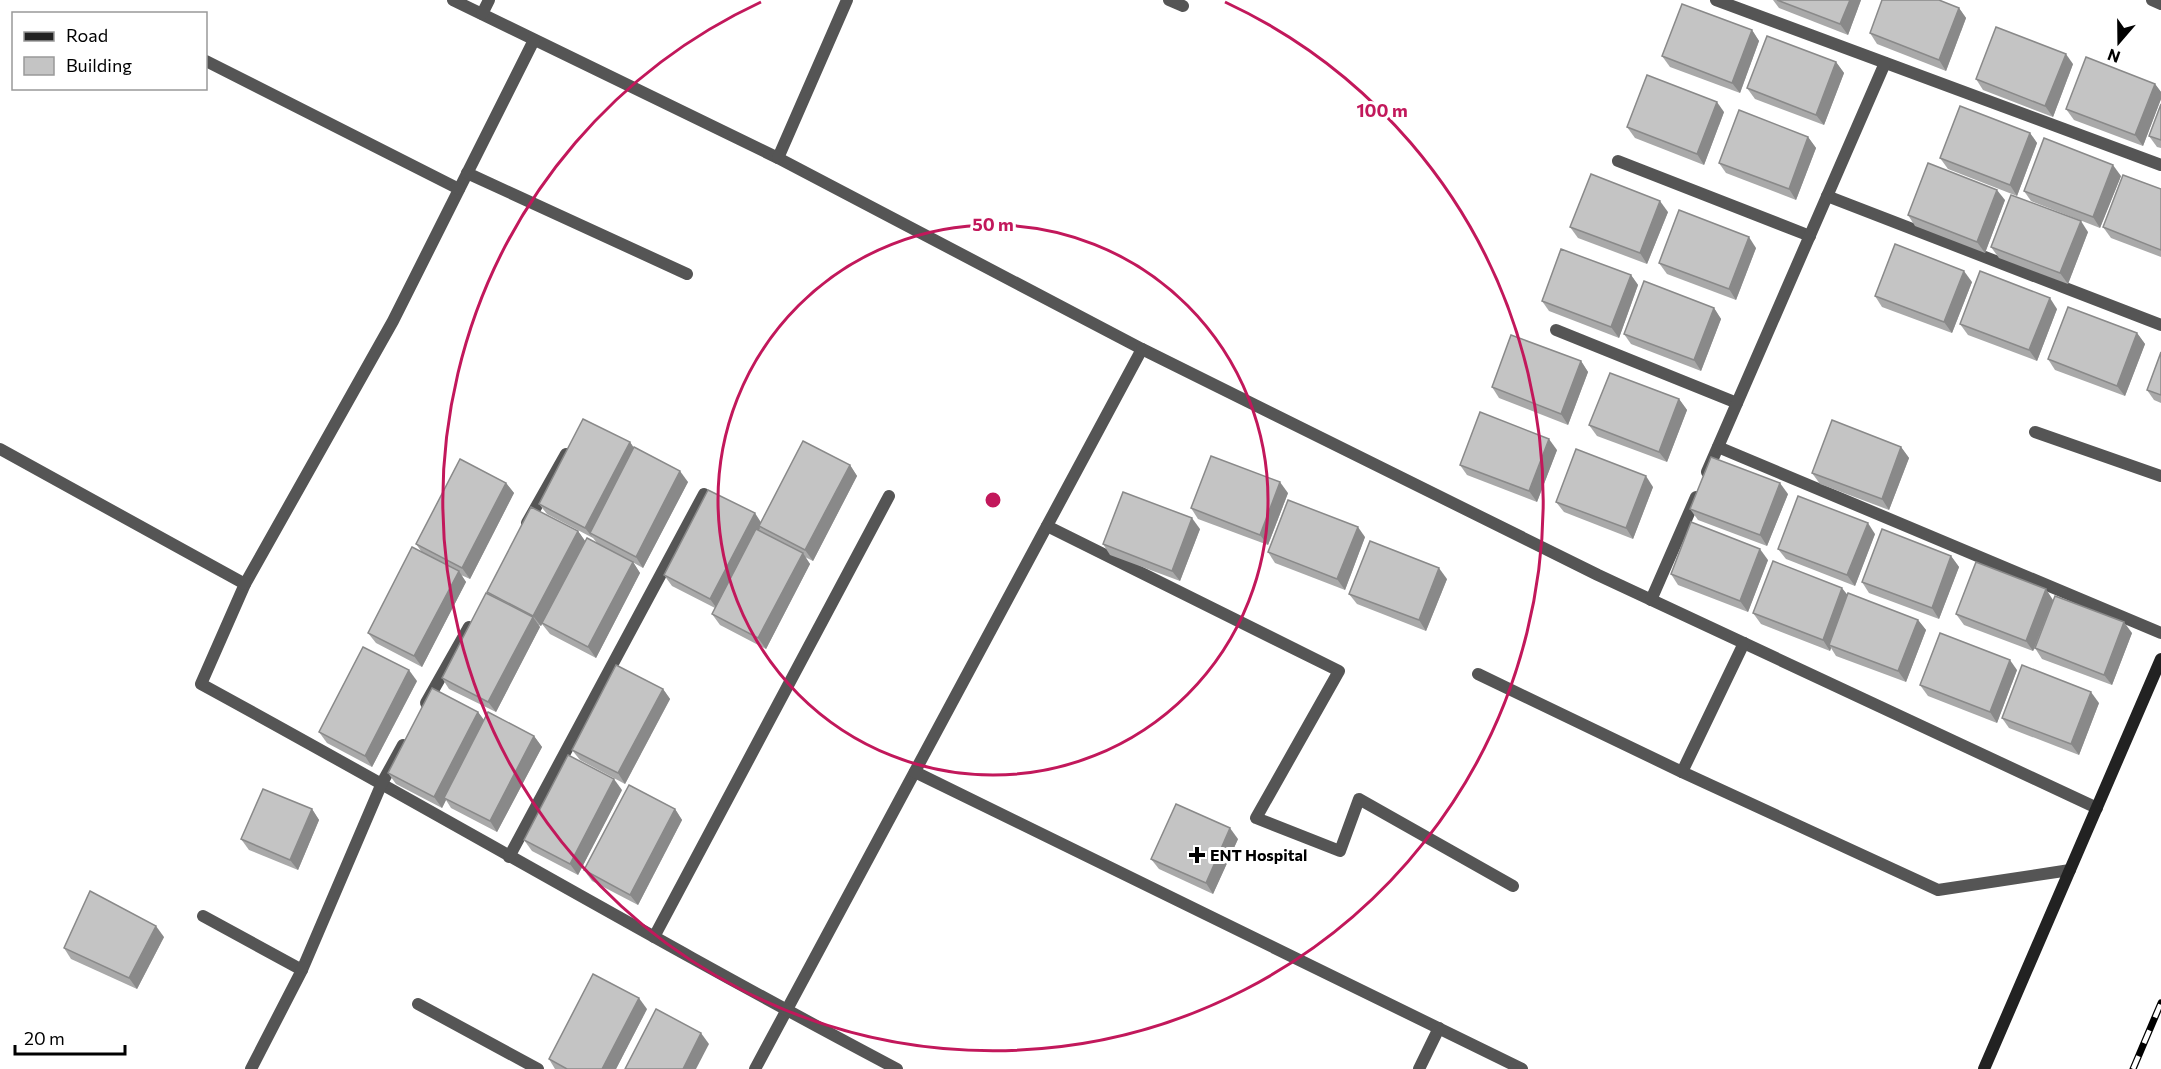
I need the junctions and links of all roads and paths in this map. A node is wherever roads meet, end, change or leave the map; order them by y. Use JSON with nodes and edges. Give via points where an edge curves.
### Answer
{"nodes":[{"id":1,"x":453,"y":0,"type":"edge"},
{"id":2,"x":489,"y":0,"type":"edge"},
{"id":3,"x":847,"y":0,"type":"edge"},
{"id":4,"x":1168,"y":0,"type":"edge"},
{"id":5,"x":1716,"y":0,"type":"edge"},
{"id":6,"x":2152,"y":0,"type":"edge"},
{"id":7,"x":2161,"y":4,"type":"edge"},
{"id":8,"x":1183,"y":6,"type":"dead end"},
{"id":9,"x":482,"y":14,"type":"junction"},
{"id":10,"x":534,"y":40,"type":"junction"},
{"id":11,"x":207,"y":62,"type":"edge"},
{"id":12,"x":1885,"y":63,"type":"junction"},
{"id":13,"x":778,"y":158,"type":"junction"},
{"id":14,"x":1618,"y":161,"type":"dead end"},
{"id":15,"x":2161,"y":165,"type":"edge"},
{"id":16,"x":467,"y":173,"type":"junction"},
{"id":17,"x":459,"y":189,"type":"junction"},
{"id":18,"x":1827,"y":196,"type":"junction"},
{"id":19,"x":1810,"y":236,"type":"junction"},
{"id":20,"x":687,"y":274,"type":"dead end"},
{"id":21,"x":2161,"y":325,"type":"edge"},
{"id":22,"x":1556,"y":330,"type":"dead end"},
{"id":23,"x":1142,"y":349,"type":"junction"},
{"id":24,"x":1737,"y":403,"type":"junction"},
{"id":25,"x":2035,"y":432,"type":"dead end"},
{"id":26,"x":574,"y":438,"type":"edge"},
{"id":27,"x":1718,"y":447,"type":"junction"},
{"id":28,"x":0,"y":449,"type":"edge"},
{"id":29,"x":2161,"y":476,"type":"edge"},
{"id":30,"x":704,"y":494,"type":"edge"},
{"id":31,"x":889,"y":496,"type":"dead end"},
{"id":32,"x":1047,"y":526,"type":"junction"},
{"id":33,"x":522,"y":532,"type":"edge"},
{"id":34,"x":245,"y":584,"type":"junction"},
{"id":35,"x":1651,"y":600,"type":"junction"},
{"id":36,"x":475,"y":616,"type":"edge"},
{"id":37,"x":2161,"y":633,"type":"edge"},
{"id":38,"x":1744,"y":643,"type":"junction"},
{"id":39,"x":2161,"y":659,"type":"edge"},
{"id":40,"x":1478,"y":674,"type":"dead end"},
{"id":41,"x":915,"y":772,"type":"junction"},
{"id":42,"x":1682,"y":772,"type":"junction"},
{"id":43,"x":382,"y":783,"type":"junction"},
{"id":44,"x":2097,"y":808,"type":"junction"},
{"id":45,"x":509,"y":857,"type":"junction"},
{"id":46,"x":2070,"y":870,"type":"junction"},
{"id":47,"x":1513,"y":886,"type":"dead end"},
{"id":48,"x":203,"y":916,"type":"dead end"},
{"id":49,"x":654,"y":937,"type":"junction"},
{"id":50,"x":302,"y":970,"type":"junction"},
{"id":51,"x":418,"y":1004,"type":"dead end"},
{"id":52,"x":787,"y":1011,"type":"junction"},
{"id":53,"x":1439,"y":1028,"type":"junction"},
{"id":54,"x":251,"y":1069,"type":"edge"},
{"id":55,"x":538,"y":1069,"type":"edge"},
{"id":56,"x":755,"y":1069,"type":"edge"},
{"id":57,"x":897,"y":1069,"type":"edge"},
{"id":58,"x":1419,"y":1069,"type":"edge"},
{"id":59,"x":1522,"y":1069,"type":"edge"},
{"id":60,"x":1984,"y":1069,"type":"edge"}],
"edges":[{"from":1,"to":9,"type":"street"},
{"from":2,"to":9,"type":"street"},
{"from":3,"to":13,"type":"street"},
{"from":4,"to":8,"type":"street"},
{"from":5,"to":12,"type":"street"},
{"from":6,"to":7,"type":"street"},
{"from":9,"to":10,"type":"street"},
{"from":10,"to":13,"type":"street"},
{"from":10,"to":16,"type":"street"},
{"from":11,"to":17,"type":"street"},
{"from":12,"to":15,"type":"street"},
{"from":12,"to":18,"type":"street"},
{"from":13,"to":23,"type":"street"},
{"from":14,"to":19,"type":"street"},
{"from":16,"to":17,"type":"street"},
{"from":16,"to":20,"type":"street"},
{"from":17,"to":34,"type":"street","via":[[393,321]]},
{"from":18,"to":19,"type":"street"},
{"from":18,"to":21,"type":"street"},
{"from":19,"to":24,"type":"street"},
{"from":22,"to":24,"type":"street"},
{"from":23,"to":32,"type":"street"},
{"from":23,"to":35,"type":"street"},
{"from":24,"to":27,"type":"street"},
{"from":25,"to":29,"type":"street"},
{"from":26,"to":33,"type":"street"},
{"from":27,"to":35,"type":"street"},
{"from":27,"to":37,"type":"street"},
{"from":28,"to":34,"type":"street"},
{"from":30,"to":45,"type":"street"},
{"from":31,"to":49,"type":"street"},
{"from":32,"to":41,"type":"street"},
{"from":32,"to":47,"type":"street","via":[[1339,671],[1256,818],[1340,850],[1359,799]]},
{"from":34,"to":43,"type":"street","via":[[201,684]]},
{"from":35,"to":38,"type":"street"},
{"from":36,"to":43,"type":"street"},
{"from":38,"to":42,"type":"street"},
{"from":38,"to":44,"type":"street"},
{"from":39,"to":44,"type":"street"},
{"from":40,"to":42,"type":"street"},
{"from":41,"to":52,"type":"street"},
{"from":41,"to":53,"type":"street"},
{"from":42,"to":46,"type":"street","via":[[1938,890]]},
{"from":43,"to":45,"type":"street"},
{"from":43,"to":50,"type":"street"},
{"from":44,"to":46,"type":"street"},
{"from":45,"to":49,"type":"street"},
{"from":46,"to":60,"type":"street"},
{"from":48,"to":50,"type":"street"},
{"from":49,"to":52,"type":"street"},
{"from":50,"to":54,"type":"street"},
{"from":51,"to":55,"type":"street"},
{"from":52,"to":56,"type":"street"},
{"from":52,"to":57,"type":"street"},
{"from":53,"to":58,"type":"street"},
{"from":53,"to":59,"type":"street"}]}
